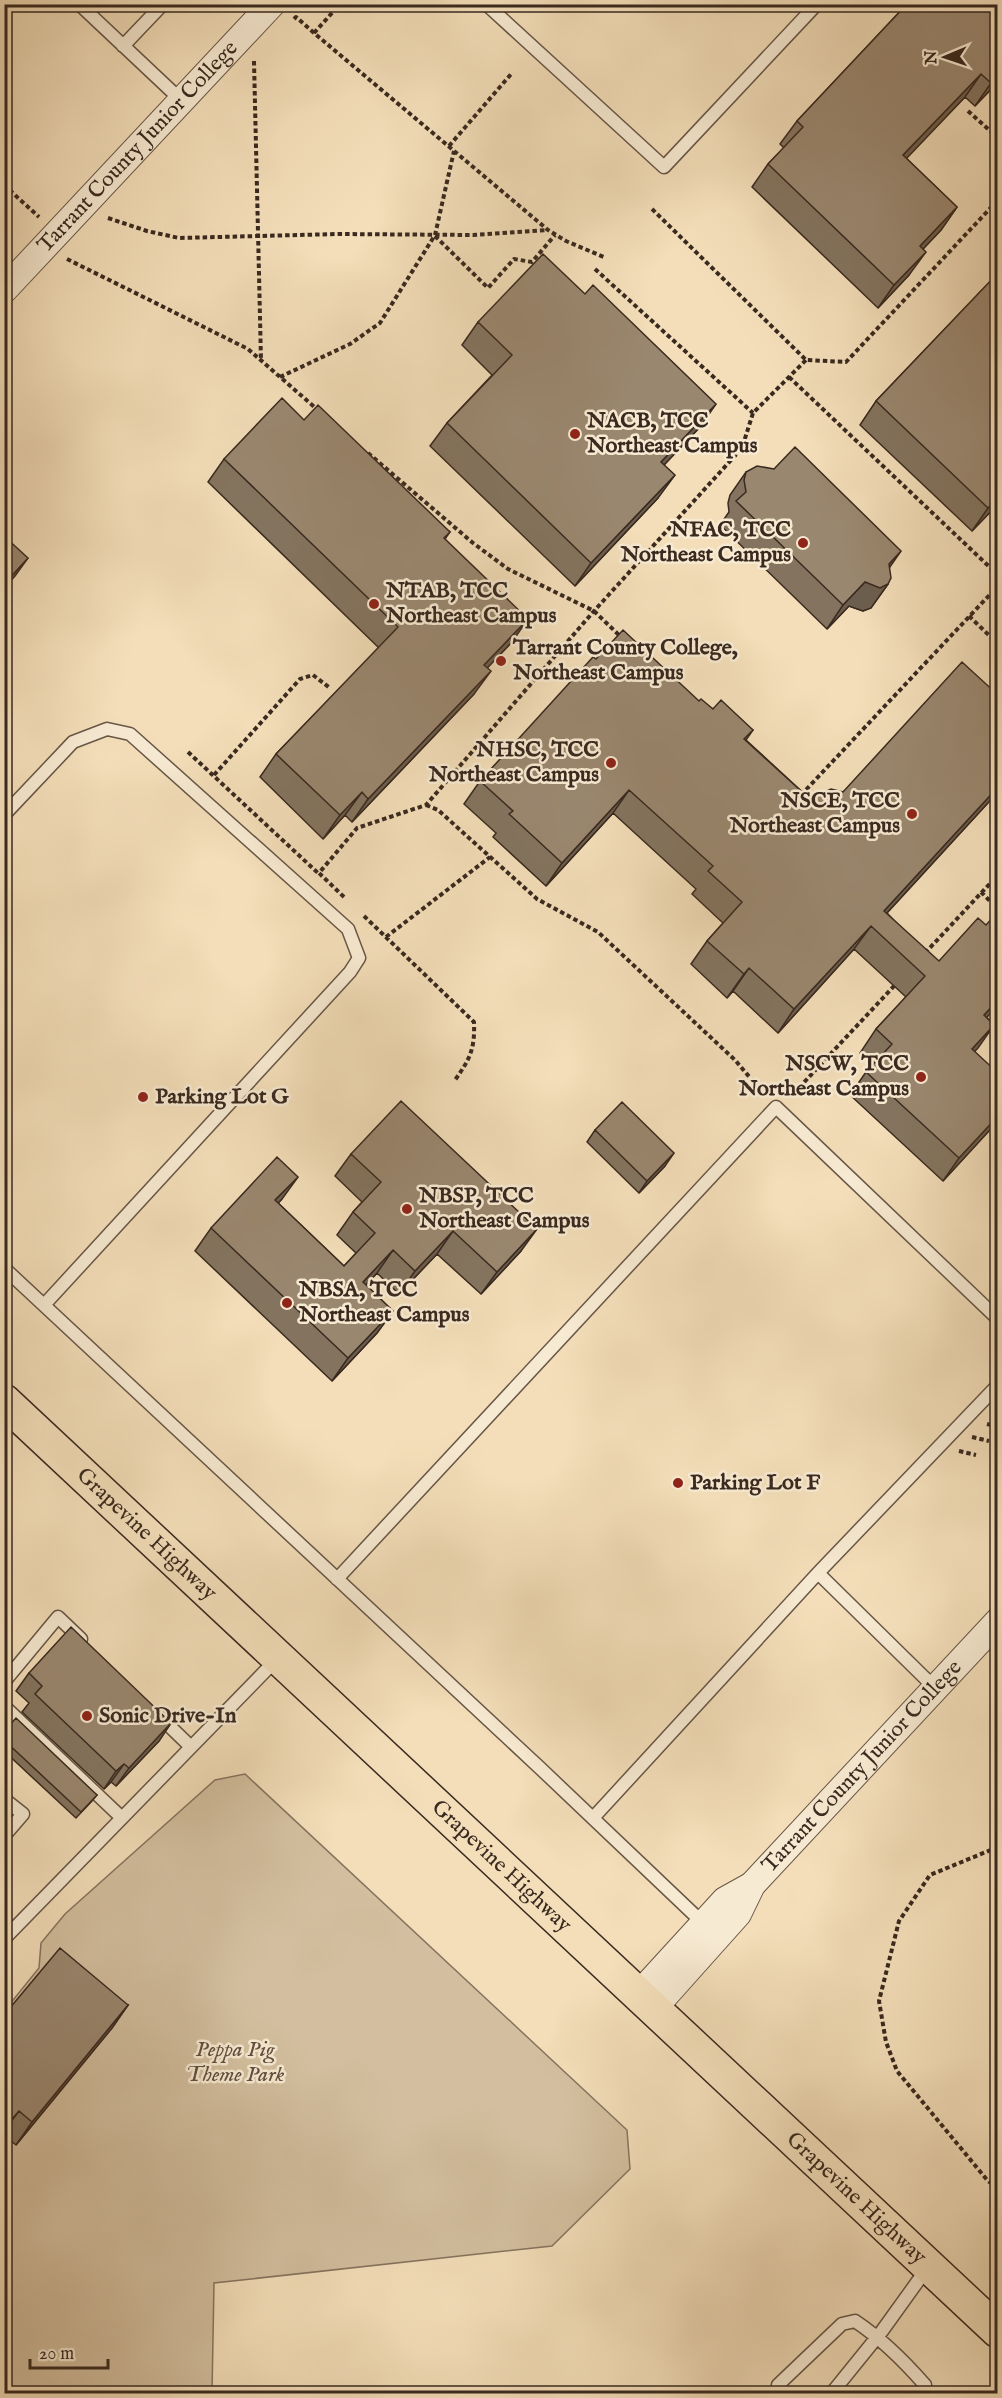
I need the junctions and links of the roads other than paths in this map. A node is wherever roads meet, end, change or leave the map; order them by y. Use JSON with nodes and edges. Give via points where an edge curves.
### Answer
{"nodes":[{"id":1,"x":79,"y":4,"type":"edge"},
{"id":2,"x":163,"y":4,"type":"edge"},
{"id":3,"x":272,"y":4,"type":"edge"},
{"id":4,"x":486,"y":4,"type":"edge"},
{"id":5,"x":817,"y":4,"type":"edge"},
{"id":6,"x":123,"y":46,"type":"junction"},
{"id":7,"x":182,"y":101,"type":"junction"},
{"id":8,"x":4,"y":290,"type":"edge"},
{"id":9,"x":4,"y":815,"type":"edge"},
{"id":10,"x":4,"y":1268,"type":"edge"},
{"id":11,"x":44,"y":1305,"type":"junction"},
{"id":12,"x":998,"y":1319,"type":"edge"},
{"id":13,"x":998,"y":1385,"type":"edge"},
{"id":14,"x":4,"y":1401,"type":"edge"},
{"id":15,"x":818,"y":1573,"type":"junction"},
{"id":16,"x":337,"y":1579,"type":"junction"},
{"id":17,"x":998,"y":1621,"type":"edge"},
{"id":18,"x":91,"y":1650,"type":"edge"},
{"id":19,"x":279,"y":1657,"type":"junction"},
{"id":20,"x":4,"y":1682,"type":"edge"},
{"id":21,"x":935,"y":1688,"type":"junction"},
{"id":22,"x":4,"y":1706,"type":"edge"},
{"id":23,"x":149,"y":1706,"type":"edge"},
{"id":24,"x":191,"y":1747,"type":"junction"},
{"id":25,"x":4,"y":1799,"type":"edge"},
{"id":26,"x":122,"y":1818,"type":"junction"},
{"id":27,"x":593,"y":1818,"type":"junction"},
{"id":28,"x":4,"y":1836,"type":"edge"},
{"id":29,"x":752,"y":1885,"type":"junction"},
{"id":30,"x":703,"y":1923,"type":"junction"},
{"id":31,"x":4,"y":1939,"type":"edge"},
{"id":32,"x":646,"y":2001,"type":"junction"},
{"id":33,"x":928,"y":2266,"type":"junction"},
{"id":34,"x":998,"y":2331,"type":"edge"},
{"id":35,"x":877,"y":2336,"type":"junction"},
{"id":36,"x":778,"y":2385,"type":"dead end"},
{"id":37,"x":831,"y":2394,"type":"edge"},
{"id":38,"x":924,"y":2394,"type":"edge"}],
"edges":[{"from":1,"to":6,"type":"lane"},
{"from":2,"to":6,"type":"lane"},
{"from":3,"to":7,"type":"street","name":"Tarrant County Junior College"},
{"from":4,"to":5,"type":"lane","via":[[664,167]]},
{"from":6,"to":7,"type":"lane"},
{"from":7,"to":8,"type":"street","name":"Tarrant County Junior College"},
{"from":9,"to":11,"type":"lane","via":[[73,742],[107,729],[130,734],[348,929],[359,958]]},
{"from":10,"to":11,"type":"lane"},
{"from":11,"to":16,"type":"lane"},
{"from":12,"to":16,"type":"lane","via":[[776,1107]]},
{"from":13,"to":15,"type":"lane"},
{"from":14,"to":19,"type":"main road","name":"Grapevine Highway"},
{"from":15,"to":21,"type":"lane"},
{"from":15,"to":27,"type":"lane"},
{"from":16,"to":27,"type":"lane"},
{"from":17,"to":21,"type":"street","name":"Tarrant County Junior College"},
{"from":18,"to":20,"type":"lane","via":[[58,1617]]},
{"from":19,"to":24,"type":"lane"},
{"from":19,"to":32,"type":"main road","name":"Grapevine Highway"},
{"from":21,"to":29,"type":"street","name":"Tarrant County Junior College"},
{"from":22,"to":26,"type":"lane"},
{"from":23,"to":24,"type":"lane"},
{"from":24,"to":26,"type":"lane"},
{"from":25,"to":28,"type":"lane","via":[[23,1815]]},
{"from":26,"to":31,"type":"lane"},
{"from":27,"to":30,"type":"lane"},
{"from":29,"to":30,"type":"street","name":"Tarrant County Junior College","via":[[725,1900]]},
{"from":29,"to":32,"type":"street","name":"Tarrant County Junior College","via":[[738,1914]]},
{"from":30,"to":32,"type":"street","name":"Tarrant County Junior College"},
{"from":32,"to":33,"type":"main road","name":"Grapevine Highway"},
{"from":33,"to":34,"type":"main road","name":"Grapevine Highway"},
{"from":33,"to":35,"type":"lane"},
{"from":35,"to":36,"type":"lane","via":[[855,2321],[842,2324]]},
{"from":35,"to":37,"type":"lane"},
{"from":35,"to":38,"type":"lane","via":[[925,2385]]}]}
